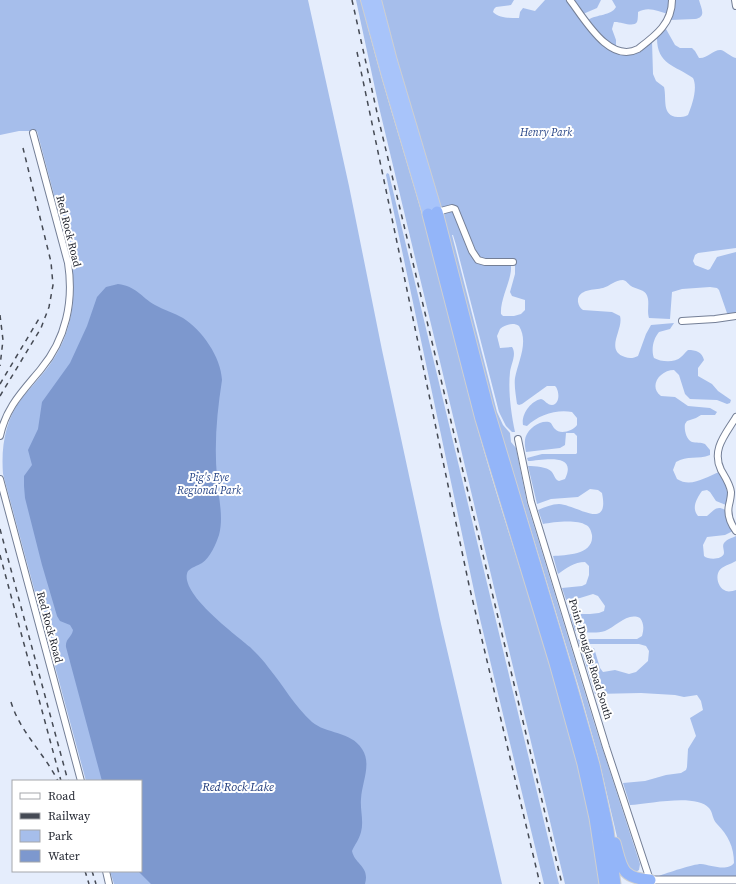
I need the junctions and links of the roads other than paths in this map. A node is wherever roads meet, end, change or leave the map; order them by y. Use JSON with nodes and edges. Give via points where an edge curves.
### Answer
{"nodes":[{"id":1,"x":366,"y":0,"type":"edge"},
{"id":2,"x":376,"y":0,"type":"edge"},
{"id":3,"x":570,"y":0,"type":"edge"},
{"id":4,"x":672,"y":0,"type":"edge"},
{"id":5,"x":735,"y":0,"type":"edge"},
{"id":6,"x":736,"y":6,"type":"edge"},
{"id":7,"x":33,"y":132,"type":"dead end"},
{"id":8,"x":432,"y":213,"type":"junction"},
{"id":9,"x":513,"y":262,"type":"dead end"},
{"id":10,"x":736,"y":316,"type":"edge"},
{"id":11,"x":682,"y":321,"type":"dead end"},
{"id":12,"x":736,"y":416,"type":"edge"},
{"id":13,"x":734,"y":425,"type":"edge"},
{"id":14,"x":0,"y":436,"type":"edge"},
{"id":15,"x":518,"y":439,"type":"dead end"},
{"id":16,"x":0,"y":479,"type":"edge"},
{"id":17,"x":736,"y":531,"type":"edge"},
{"id":18,"x":82,"y":780,"type":"edge"},
{"id":19,"x":599,"y":785,"type":"junction"},
{"id":20,"x":106,"y":872,"type":"edge"},
{"id":21,"x":736,"y":880,"type":"edge"},
{"id":22,"x":650,"y":882,"type":"edge"},
{"id":23,"x":109,"y":884,"type":"edge"},
{"id":24,"x":605,"y":884,"type":"edge"},
{"id":25,"x":615,"y":884,"type":"edge"}],
"edges":[{"from":1,"to":8,"type":"highway","via":[[387,76]]},
{"from":2,"to":8,"type":"highway"},
{"from":3,"to":4,"type":"street","via":[[603,42],[616,50],[628,52],[640,47],[664,26],[670,15]]},
{"from":5,"to":6,"type":"street"},
{"from":7,"to":14,"type":"street","name":"Red Rock Road","via":[[68,262],[70,301],[58,344],[42,369],[13,402]]},
{"from":8,"to":9,"type":"street","via":[[455,209],[478,260]]},
{"from":8,"to":19,"type":"highway","via":[[572,685]]},
{"from":8,"to":24,"type":"highway","via":[[481,418],[583,764],[594,812]]},
{"from":10,"to":11,"type":"street"},
{"from":12,"to":13,"type":"street"},
{"from":13,"to":17,"type":"street","via":[[720,443],[717,455],[730,489],[729,515]]},
{"from":15,"to":22,"type":"street","name":"Point Douglas Road South","via":[[531,502]]},
{"from":16,"to":18,"type":"street","name":"Red Rock Road"},
{"from":19,"to":22,"type":"highway","via":[[625,870],[633,878]]},
{"from":19,"to":25,"type":"highway"},
{"from":20,"to":23,"type":"street"},
{"from":21,"to":22,"type":"street"}]}
